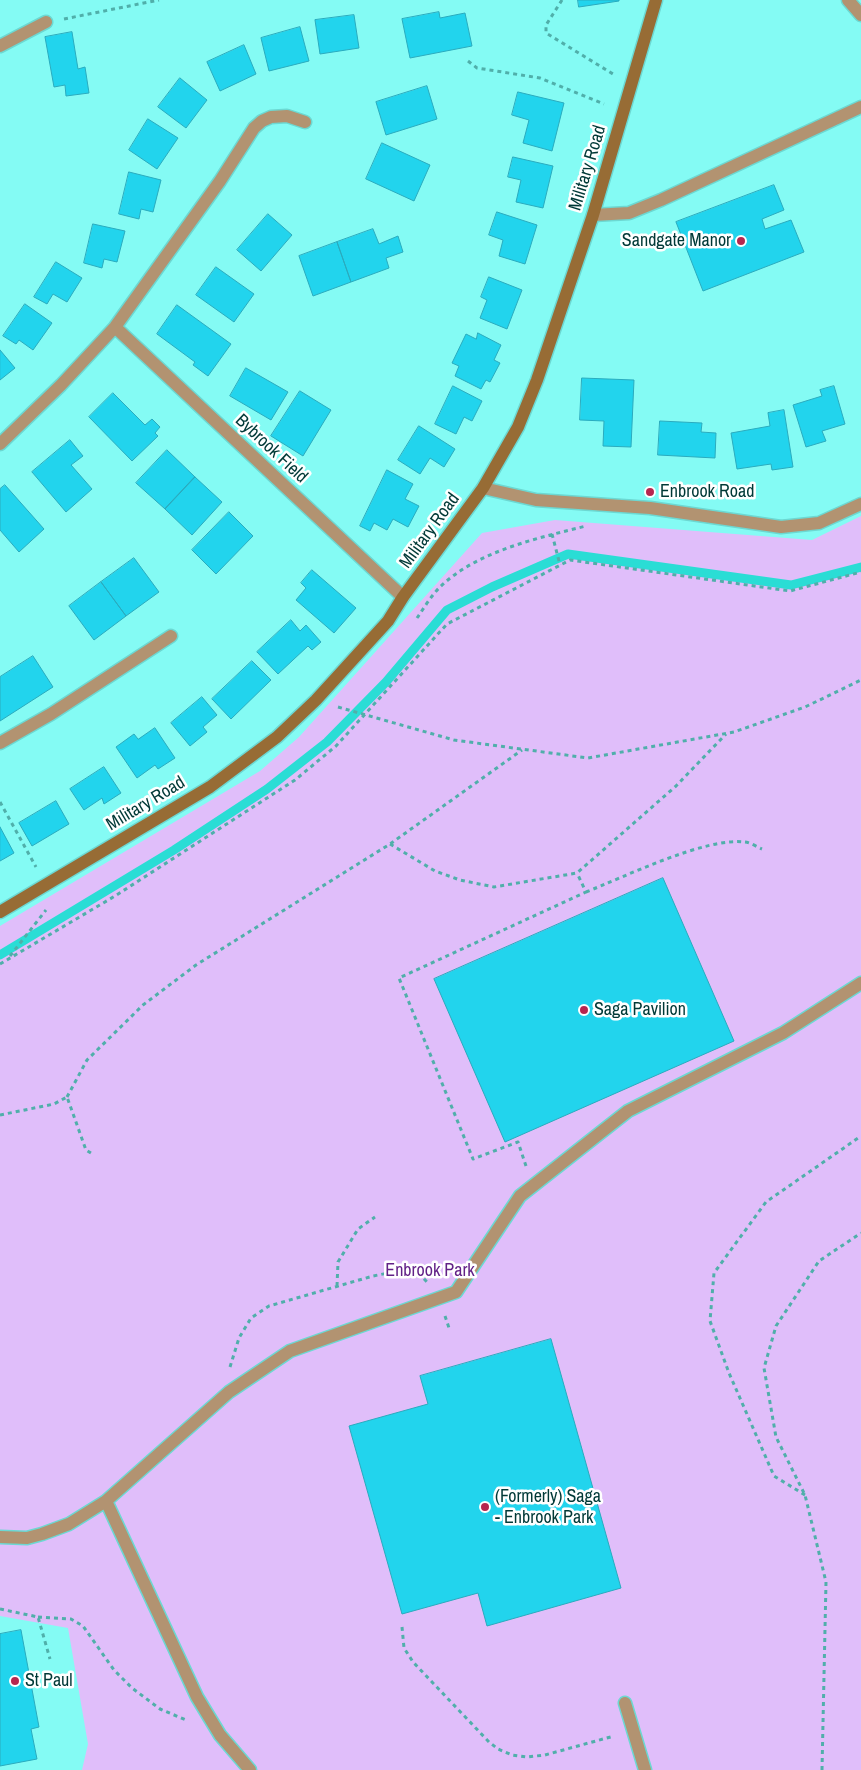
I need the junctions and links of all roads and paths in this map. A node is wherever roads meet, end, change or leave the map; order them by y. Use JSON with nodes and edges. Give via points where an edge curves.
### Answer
{"nodes":[{"id":1,"x":160,"y":0,"type":"edge"},
{"id":2,"x":562,"y":0,"type":"edge"},
{"id":3,"x":656,"y":0,"type":"edge"},
{"id":4,"x":848,"y":0,"type":"edge"},
{"id":5,"x":861,"y":14,"type":"edge"},
{"id":6,"x":46,"y":22,"type":"joint"},
{"id":7,"x":0,"y":46,"type":"edge"},
{"id":8,"x":468,"y":61,"type":"dead end"},
{"id":9,"x":617,"y":76,"type":"dead end"},
{"id":10,"x":607,"y":105,"type":"dead end"},
{"id":11,"x":861,"y":107,"type":"edge"},
{"id":12,"x":306,"y":122,"type":"dead end"},
{"id":13,"x":593,"y":215,"type":"junction"},
{"id":14,"x":114,"y":327,"type":"junction"},
{"id":15,"x":0,"y":444,"type":"edge"},
{"id":16,"x":483,"y":488,"type":"junction"},
{"id":17,"x":861,"y":504,"type":"edge"},
{"id":18,"x":594,"y":524,"type":"dead end"},
{"id":19,"x":552,"y":534,"type":"junction"},
{"id":20,"x":560,"y":566,"type":"junction"},
{"id":21,"x":861,"y":572,"type":"edge"},
{"id":22,"x":403,"y":597,"type":"junction"},
{"id":23,"x":388,"y":621,"type":"junction"},
{"id":24,"x":171,"y":636,"type":"dead end"},
{"id":25,"x":861,"y":680,"type":"edge"},
{"id":26,"x":348,"y":710,"type":"dead end"},
{"id":27,"x":365,"y":715,"type":"junction"},
{"id":28,"x":727,"y":734,"type":"junction"},
{"id":29,"x":0,"y":743,"type":"edge"},
{"id":30,"x":522,"y":750,"type":"junction"},
{"id":31,"x":0,"y":802,"type":"edge"},
{"id":32,"x":390,"y":844,"type":"junction"},
{"id":33,"x":762,"y":849,"type":"dead end"},
{"id":34,"x":39,"y":873,"type":"dead end"},
{"id":35,"x":577,"y":873,"type":"junction"},
{"id":36,"x":586,"y":892,"type":"junction"},
{"id":37,"x":48,"y":907,"type":"dead end"},
{"id":38,"x":0,"y":912,"type":"edge"},
{"id":39,"x":8,"y":959,"type":"junction"},
{"id":40,"x":0,"y":964,"type":"edge"},
{"id":41,"x":861,"y":983,"type":"edge"},
{"id":42,"x":67,"y":1098,"type":"junction"},
{"id":43,"x":0,"y":1115,"type":"edge"},
{"id":44,"x":861,"y":1136,"type":"edge"},
{"id":45,"x":94,"y":1155,"type":"dead end"},
{"id":46,"x":534,"y":1186,"type":"junction"},
{"id":47,"x":375,"y":1217,"type":"dead end"},
{"id":48,"x":861,"y":1233,"type":"edge"},
{"id":49,"x":337,"y":1286,"type":"junction"},
{"id":50,"x":439,"y":1299,"type":"junction"},
{"id":51,"x":450,"y":1331,"type":"dead end"},
{"id":52,"x":229,"y":1392,"type":"junction"},
{"id":53,"x":805,"y":1495,"type":"junction"},
{"id":54,"x":106,"y":1501,"type":"junction"},
{"id":55,"x":0,"y":1537,"type":"edge"},
{"id":56,"x":0,"y":1609,"type":"edge"},
{"id":57,"x":38,"y":1617,"type":"junction"},
{"id":58,"x":402,"y":1627,"type":"dead end"},
{"id":59,"x":50,"y":1658,"type":"dead end"},
{"id":60,"x":625,"y":1703,"type":"dead end"},
{"id":61,"x":192,"y":1728,"type":"dead end"},
{"id":62,"x":634,"y":1730,"type":"junction"},
{"id":63,"x":250,"y":1770,"type":"edge"},
{"id":64,"x":645,"y":1770,"type":"edge"},
{"id":65,"x":822,"y":1770,"type":"edge"}],
"edges":[{"from":1,"to":6,"type":"path"},
{"from":2,"to":9,"type":"path","via":[[546,25],[546,33]]},
{"from":3,"to":13,"type":"main road","name":"Military Road"},
{"from":4,"to":5,"type":"street"},
{"from":6,"to":7,"type":"street"},
{"from":8,"to":10,"type":"path","via":[[477,68],[540,78]]},
{"from":11,"to":13,"type":"street","via":[[637,210]]},
{"from":12,"to":14,"type":"street","via":[[287,116],[271,117],[254,128],[220,181]]},
{"from":13,"to":16,"type":"main road","name":"Military Road","via":[[537,380],[518,427]]},
{"from":14,"to":15,"type":"street","via":[[61,385]]},
{"from":14,"to":22,"type":"street","name":"Bybrook Field"},
{"from":16,"to":17,"type":"street","via":[[536,500],[650,508],[781,527],[820,523]]},
{"from":16,"to":22,"type":"main road","name":"Military Road"},
{"from":18,"to":19,"type":"path"},
{"from":19,"to":20,"type":"path"},
{"from":19,"to":23,"type":"path","via":[[474,563],[440,587],[414,621]]},
{"from":20,"to":21,"type":"path","via":[[570,560],[790,591]]},
{"from":20,"to":27,"type":"path","via":[[447,624]]},
{"from":22,"to":23,"type":"main road","name":"Military Road"},
{"from":23,"to":38,"type":"main road","name":"Military Road","via":[[316,700],[277,737],[210,787]]},
{"from":24,"to":29,"type":"street"},
{"from":25,"to":28,"type":"path","via":[[805,707]]},
{"from":26,"to":27,"type":"path"},
{"from":27,"to":30,"type":"path","via":[[454,740]]},
{"from":27,"to":39,"type":"path","via":[[336,746],[256,806],[115,896]]},
{"from":28,"to":30,"type":"path","via":[[588,758]]},
{"from":28,"to":35,"type":"path","via":[[676,786]]},
{"from":30,"to":32,"type":"path"},
{"from":31,"to":34,"type":"path"},
{"from":32,"to":35,"type":"path","via":[[435,871],[494,887]]},
{"from":32,"to":42,"type":"path","via":[[196,965],[144,1005],[87,1060]]},
{"from":33,"to":36,"type":"path","via":[[746,842],[697,848]]},
{"from":35,"to":36,"type":"path"},
{"from":36,"to":46,"type":"path","via":[[398,978],[473,1159],[518,1142]]},
{"from":37,"to":39,"type":"path"},
{"from":39,"to":40,"type":"path"},
{"from":41,"to":46,"type":"street","via":[[783,1033],[628,1111]]},
{"from":42,"to":43,"type":"path","via":[[54,1104]]},
{"from":42,"to":45,"type":"path","via":[[86,1150]]},
{"from":44,"to":53,"type":"path","via":[[766,1202],[714,1273],[710,1321],[729,1373],[774,1476]]},
{"from":46,"to":50,"type":"street","via":[[520,1196],[456,1292]]},
{"from":47,"to":49,"type":"path","via":[[358,1229],[338,1262]]},
{"from":48,"to":53,"type":"path","via":[[819,1261],[776,1326],[764,1368],[776,1437]]},
{"from":49,"to":50,"type":"path","via":[[414,1268]]},
{"from":49,"to":52,"type":"path","via":[[269,1306],[252,1318],[237,1346],[230,1369]]},
{"from":50,"to":51,"type":"path"},
{"from":50,"to":52,"type":"street","via":[[290,1351]]},
{"from":52,"to":54,"type":"street"},
{"from":53,"to":65,"type":"path","via":[[826,1582]]},
{"from":54,"to":55,"type":"street","via":[[56,1529],[27,1538]]},
{"from":54,"to":63,"type":"street","via":[[197,1697],[220,1735]]},
{"from":56,"to":57,"type":"path"},
{"from":57,"to":59,"type":"path"},
{"from":57,"to":61,"type":"path","via":[[71,1619],[83,1626],[114,1670],[132,1688],[160,1709],[186,1720]]},
{"from":58,"to":62,"type":"path","via":[[404,1648],[413,1662],[498,1749],[527,1757],[545,1755]]},
{"from":60,"to":62,"type":"street"},
{"from":62,"to":64,"type":"street"}]}
